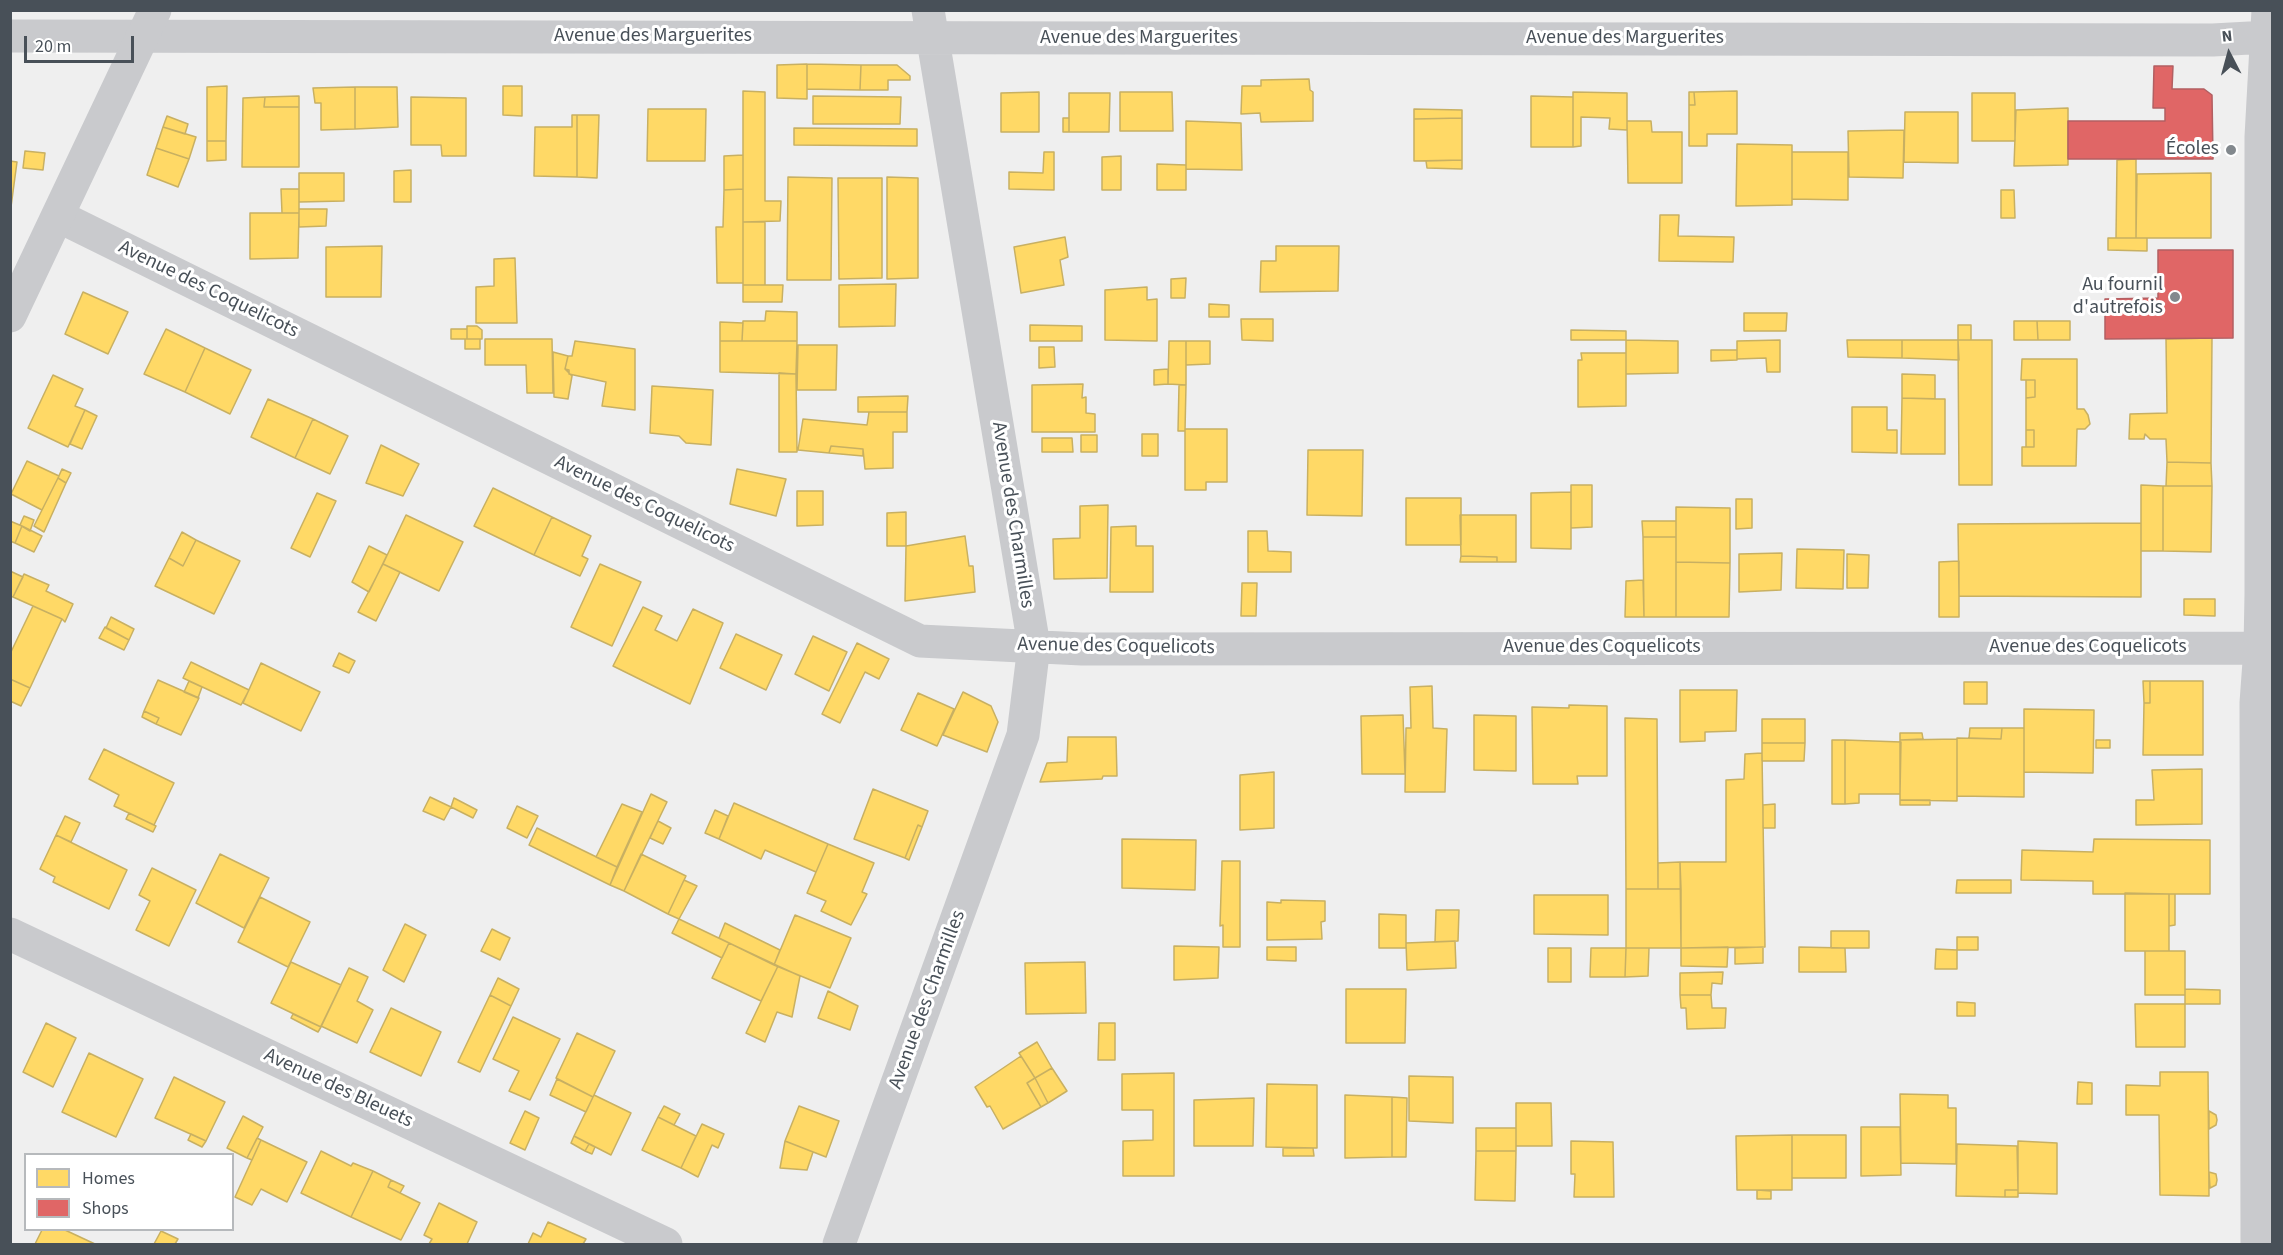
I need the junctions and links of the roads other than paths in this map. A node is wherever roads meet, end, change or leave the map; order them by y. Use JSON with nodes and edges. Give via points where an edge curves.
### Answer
{"nodes":[{"id":1,"x":149,"y":23,"type":"edge"},
{"id":2,"x":2268,"y":23,"type":"edge"},
{"id":3,"x":931,"y":24,"type":"edge"},
{"id":4,"x":10,"y":36,"type":"edge"},
{"id":5,"x":58,"y":216,"type":"junction"},
{"id":6,"x":10,"y":316,"type":"edge"},
{"id":7,"x":1034,"y":646,"type":"junction"},
{"id":8,"x":2266,"y":648,"type":"edge"},
{"id":9,"x":10,"y":934,"type":"edge"},
{"id":10,"x":666,"y":1245,"type":"edge"},
{"id":11,"x":839,"y":1245,"type":"edge"},
{"id":12,"x":2257,"y":1245,"type":"edge"}],
"edges":[{"from":1,"to":3,"type":"street","name":"Avenue des Marguerites"},
{"from":1,"to":4,"type":"street","name":"Avenue des Marguerites"},
{"from":1,"to":5,"type":"street"},
{"from":2,"to":3,"type":"street","name":"Avenue des Marguerites","via":[[2213,40]]},
{"from":2,"to":8,"type":"street","via":[[2261,137]]},
{"from":3,"to":7,"type":"street","name":"Avenue des Charmilles"},
{"from":5,"to":6,"type":"street"},
{"from":5,"to":7,"type":"street","name":"Avenue des Coquelicots","via":[[920,641]]},
{"from":7,"to":8,"type":"street","name":"Avenue des Coquelicots"},
{"from":7,"to":11,"type":"street","name":"Avenue des Charmilles","via":[[1023,735]]},
{"from":8,"to":12,"type":"street","via":[[2256,703]]},
{"from":9,"to":10,"type":"street","name":"Avenue des Bleuets"}]}
